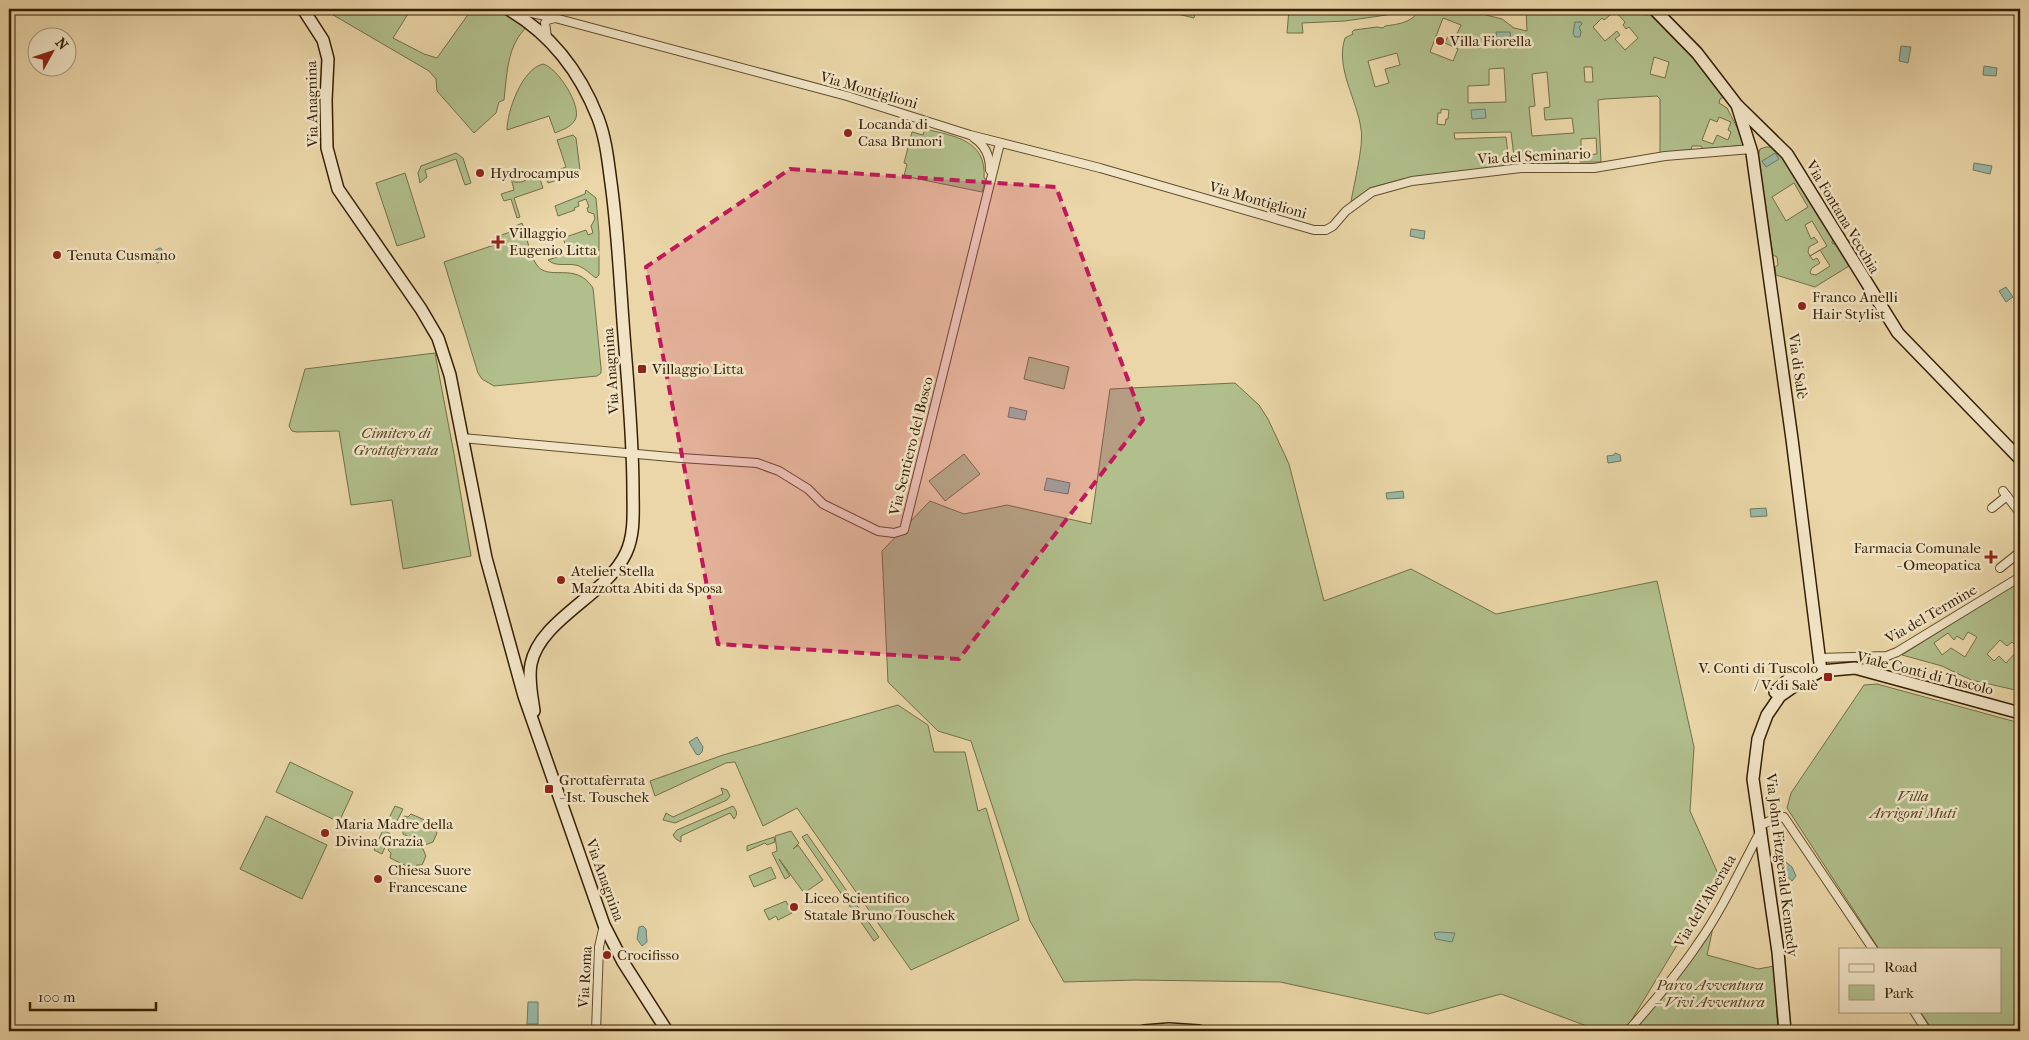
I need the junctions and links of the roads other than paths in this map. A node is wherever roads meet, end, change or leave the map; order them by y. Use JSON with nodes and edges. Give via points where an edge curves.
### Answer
{"nodes":[{"id":1,"x":303,"y":9,"type":"edge"},
{"id":2,"x":509,"y":9,"type":"edge"},
{"id":3,"x":1654,"y":9,"type":"edge"},
{"id":4,"x":555,"y":18,"type":"junction"},
{"id":5,"x":547,"y":38,"type":"junction"},
{"id":6,"x":1737,"y":105,"type":"junction"},
{"id":7,"x":970,"y":135,"type":"junction"},
{"id":8,"x":1777,"y":142,"type":"junction"},
{"id":9,"x":1000,"y":143,"type":"junction"},
{"id":10,"x":1752,"y":151,"type":"junction"},
{"id":11,"x":990,"y":182,"type":"junction"},
{"id":12,"x":1333,"y":226,"type":"joint"},
{"id":13,"x":462,"y":438,"type":"junction"},
{"id":14,"x":633,"y":452,"type":"junction"},
{"id":15,"x":2020,"y":459,"type":"edge"},
{"id":16,"x":1992,"y":508,"type":"dead end"},
{"id":17,"x":2020,"y":513,"type":"edge"},
{"id":18,"x":2020,"y":552,"type":"edge"},
{"id":19,"x":2000,"y":568,"type":"dead end"},
{"id":20,"x":2020,"y":577,"type":"edge"},
{"id":21,"x":510,"y":652,"type":"junction"},
{"id":22,"x":1820,"y":665,"type":"junction"},
{"id":23,"x":531,"y":666,"type":"junction"},
{"id":24,"x":2020,"y":713,"type":"edge"},
{"id":25,"x":536,"y":730,"type":"junction"},
{"id":26,"x":1762,"y":826,"type":"junction"},
{"id":27,"x":604,"y":925,"type":"junction"},
{"id":28,"x":1872,"y":948,"type":"edge"},
{"id":29,"x":1915,"y":1012,"type":"edge"},
{"id":30,"x":596,"y":1031,"type":"edge"},
{"id":31,"x":666,"y":1031,"type":"edge"},
{"id":32,"x":1144,"y":1031,"type":"edge"},
{"id":33,"x":1199,"y":1031,"type":"edge"},
{"id":34,"x":1628,"y":1031,"type":"edge"},
{"id":35,"x":1785,"y":1031,"type":"edge"},
{"id":36,"x":1793,"y":1031,"type":"edge"},
{"id":37,"x":1801,"y":1031,"type":"edge"},
{"id":38,"x":1928,"y":1031,"type":"edge"}],
"edges":[{"from":1,"to":13,"type":"main road","name":"Via Anagnina","via":[[322,40],[328,59],[327,148],[338,189],[421,308],[438,338],[450,375]]},
{"from":2,"to":4,"type":"street","name":"Via Montiglioni"},
{"from":2,"to":5,"type":"main road","name":"Via Anagnina"},
{"from":3,"to":6,"type":"main road","name":"Via di Salè","via":[[1697,53]]},
{"from":4,"to":5,"type":"street","via":[[545,23]]},
{"from":4,"to":7,"type":"street","name":"Via Montiglioni","via":[[847,96]]},
{"from":5,"to":14,"type":"main road","name":"Via Anagnina","via":[[586,89],[606,146],[614,205]]},
{"from":6,"to":8,"type":"main road","name":"Via Fontana Vecchia"},
{"from":6,"to":10,"type":"main road","name":"Via di Salè"},
{"from":7,"to":9,"type":"street","name":"Via Montiglioni"},
{"from":7,"to":11,"type":"street","name":"Via Sentiero del Bosco","via":[[982,143],[990,160]]},
{"from":8,"to":10,"type":"main road","via":[[1762,141]]},
{"from":8,"to":15,"type":"main road","name":"Via Fontana Vecchia","via":[[1807,184],[1898,333]]},
{"from":9,"to":11,"type":"street","name":"Via Sentiero del Bosco"},
{"from":9,"to":12,"type":"street","name":"Via Montiglioni","via":[[1100,168],[1314,230]]},
{"from":10,"to":12,"type":"street","name":"Via del Seminario","via":[[1665,156],[1594,168],[1521,168],[1412,180],[1372,192],[1346,211]]},
{"from":10,"to":22,"type":"main road","name":"Via di Salè"},
{"from":11,"to":14,"type":"street","name":"Via Sentiero del Bosco","via":[[904,530],[894,533],[878,531],[823,504],[791,478],[757,463]]},
{"from":13,"to":14,"type":"street","name":"Via Sentiero del Bosco"},
{"from":13,"to":21,"type":"main road","name":"Via Anagnina","via":[[486,558]]},
{"from":14,"to":23,"type":"main road","name":"Via Anagnina","via":[[633,523],[627,552],[610,576],[541,641]]},
{"from":16,"to":17,"type":"street","via":[[2005,494]]},
{"from":18,"to":19,"type":"street"},
{"from":20,"to":22,"type":"street","name":"Via del Termine","via":[[1897,652]]},
{"from":21,"to":23,"type":"main road","via":[[521,664]]},
{"from":21,"to":25,"type":"main road","name":"Via Anagnina"},
{"from":22,"to":24,"type":"main road","name":"Viale Conti di Tuscolo","via":[[1855,668]]},
{"from":22,"to":26,"type":"main road","name":"Via John Fitzgerald Kennedy","via":[[1791,677],[1771,695],[1761,711],[1751,739],[1750,760]]},
{"from":23,"to":25,"type":"main road","name":"Via Anagnina"},
{"from":25,"to":27,"type":"main road","name":"Via Anagnina"},
{"from":26,"to":28,"type":"street","via":[[1784,817]]},
{"from":26,"to":34,"type":"street","name":"Via dell'Alberata","via":[[1728,896],[1697,946]]},
{"from":26,"to":35,"type":"main road","name":"Via John Fitzgerald Kennedy"},
{"from":27,"to":30,"type":"street","name":"Via Roma","via":[[599,947]]},
{"from":27,"to":31,"type":"main road","name":"Via Anagnina"},
{"from":29,"to":38,"type":"street"},
{"from":32,"to":33,"type":"main road"},
{"from":36,"to":37,"type":"street"}]}
